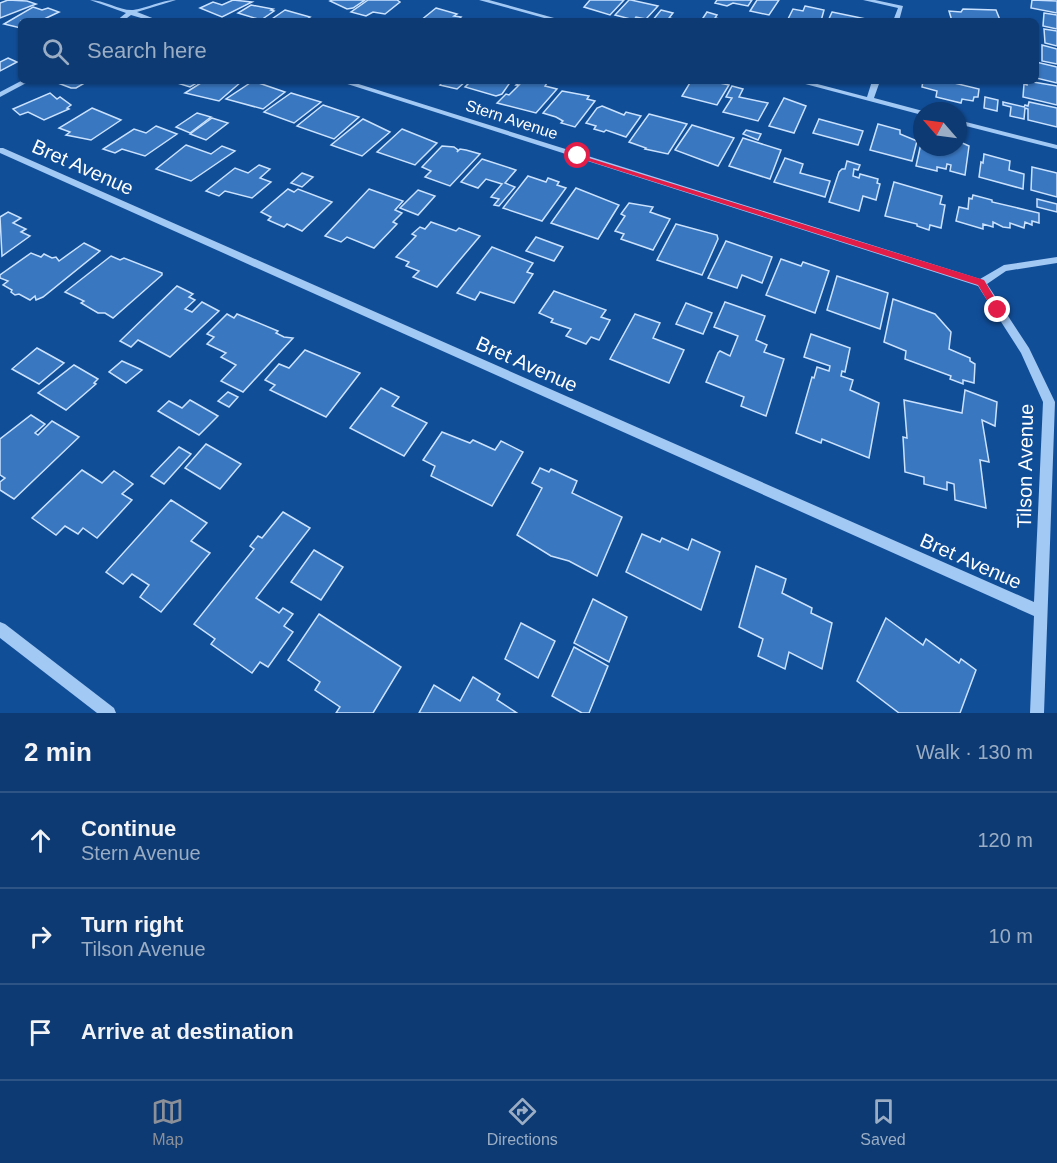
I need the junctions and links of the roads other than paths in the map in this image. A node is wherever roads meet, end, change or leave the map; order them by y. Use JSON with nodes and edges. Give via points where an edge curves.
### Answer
{"nodes":[{"id":1,"x":93,"y":0,"type":"edge"},
{"id":2,"x":173,"y":0,"type":"edge"},
{"id":3,"x":483,"y":0,"type":"edge"},
{"id":4,"x":866,"y":0,"type":"edge"},
{"id":5,"x":130,"y":12,"type":"junction"},
{"id":6,"x":123,"y":18,"type":"edge"},
{"id":7,"x":148,"y":18,"type":"edge"},
{"id":8,"x":551,"y":18,"type":"edge"},
{"id":9,"x":897,"y":18,"type":"edge"},
{"id":10,"x":20,"y":84,"type":"edge"},
{"id":11,"x":351,"y":84,"type":"edge"},
{"id":12,"x":810,"y":84,"type":"edge"},
{"id":13,"x":875,"y":84,"type":"edge"},
{"id":14,"x":0,"y":95,"type":"edge"},
{"id":15,"x":870,"y":99,"type":"junction"},
{"id":16,"x":913,"y":111,"type":"edge"},
{"id":17,"x":967,"y":124,"type":"edge"},
{"id":18,"x":1057,"y":147,"type":"edge"},
{"id":19,"x":0,"y":150,"type":"edge"},
{"id":20,"x":1057,"y":260,"type":"edge"},
{"id":21,"x":981,"y":283,"type":"junction"},
{"id":22,"x":1039,"y":611,"type":"junction"},
{"id":23,"x":0,"y":629,"type":"edge"},
{"id":24,"x":109,"y":713,"type":"edge"},
{"id":25,"x":1037,"y":713,"type":"edge"}],
"edges":[{"from":1,"to":5,"type":"street"},
{"from":2,"to":5,"type":"street"},
{"from":3,"to":8,"type":"street"},
{"from":4,"to":9,"type":"street","via":[[901,7]]},
{"from":5,"to":6,"type":"street"},
{"from":5,"to":7,"type":"street"},
{"from":10,"to":14,"type":"street"},
{"from":11,"to":21,"type":"street","name":"Stern Avenue"},
{"from":12,"to":15,"type":"street"},
{"from":13,"to":15,"type":"street"},
{"from":15,"to":16,"type":"street"},
{"from":17,"to":18,"type":"street"},
{"from":19,"to":22,"type":"street","name":"Bret Avenue"},
{"from":20,"to":21,"type":"street","via":[[1004,268]]},
{"from":21,"to":22,"type":"street","name":"Tilson Avenue","via":[[1025,351],[1049,402]]},
{"from":22,"to":25,"type":"street","name":"Tilson Avenue"},
{"from":23,"to":24,"type":"street"}]}
